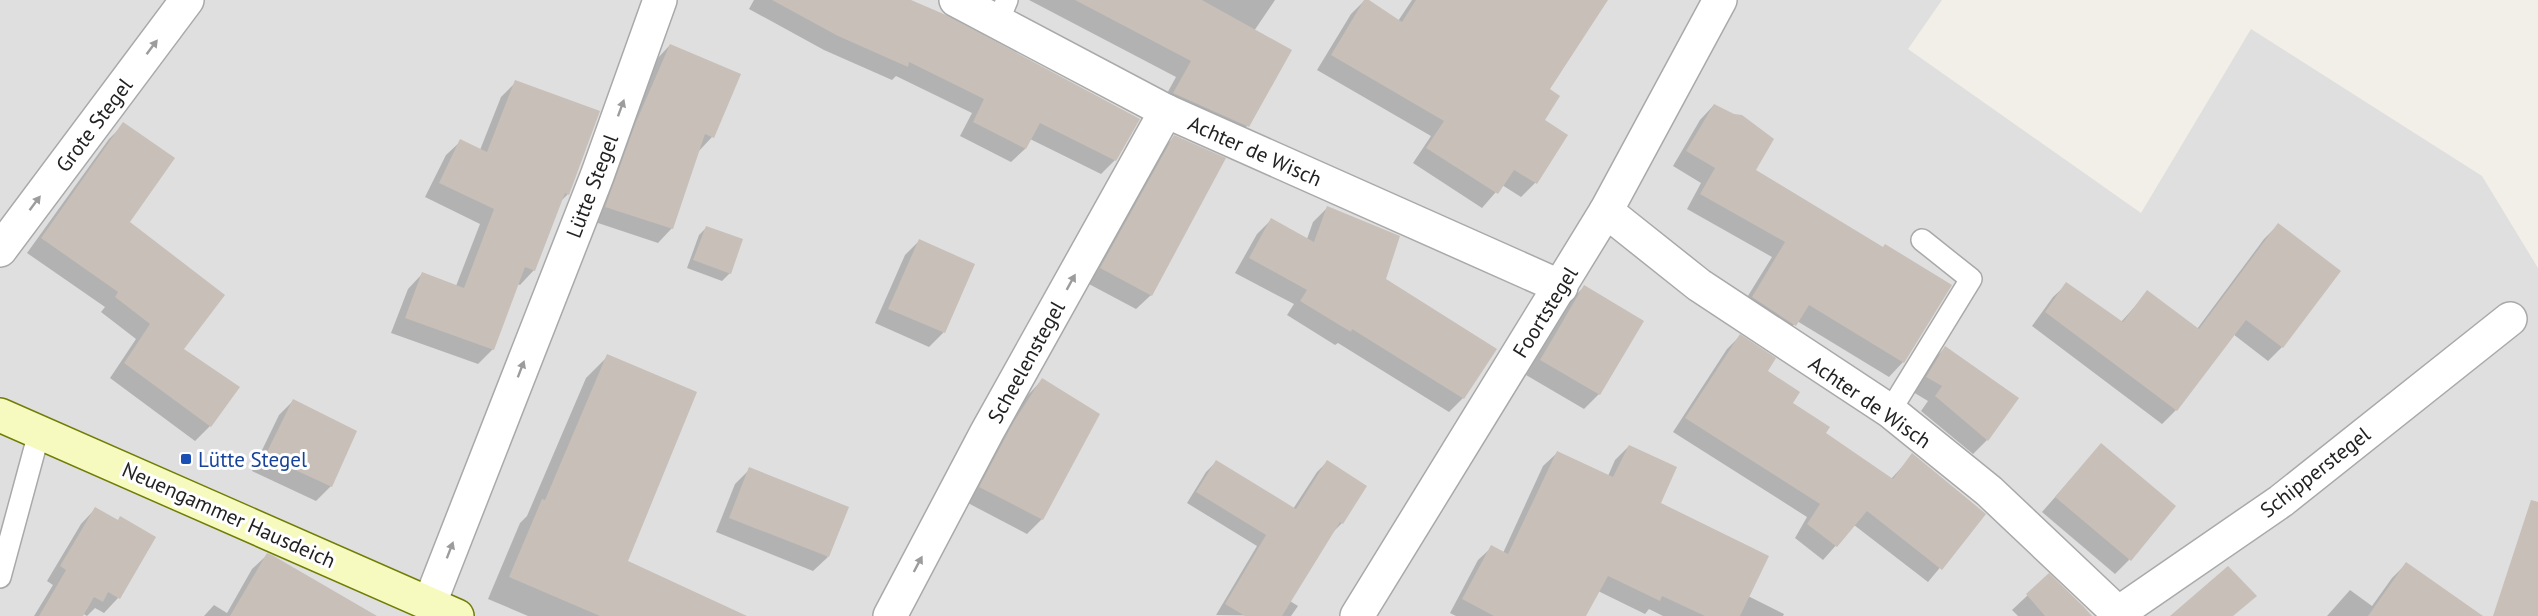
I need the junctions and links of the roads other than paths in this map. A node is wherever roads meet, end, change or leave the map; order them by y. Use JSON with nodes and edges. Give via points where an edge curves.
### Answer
{"nodes":[{"id":1,"x":187,"y":0,"type":"edge"},
{"id":2,"x":660,"y":0,"type":"edge"},
{"id":3,"x":956,"y":0,"type":"edge"},
{"id":4,"x":1720,"y":0,"type":"edge"},
{"id":5,"x":1003,"y":11,"type":"edge"},
{"id":6,"x":1166,"y":111,"type":"junction"},
{"id":7,"x":1606,"y":211,"type":"junction"},
{"id":8,"x":1922,"y":240,"type":"dead end"},
{"id":9,"x":0,"y":250,"type":"edge"},
{"id":10,"x":1561,"y":287,"type":"junction"},
{"id":11,"x":2510,"y":319,"type":"dead end"},
{"id":12,"x":1890,"y":411,"type":"junction"},
{"id":13,"x":0,"y":415,"type":"edge"},
{"id":14,"x":39,"y":434,"type":"junction"},
{"id":15,"x":0,"y":577,"type":"edge"},
{"id":16,"x":443,"y":610,"type":"edge"},
{"id":17,"x":2116,"y":614,"type":"edge"},
{"id":18,"x":890,"y":616,"type":"edge"},
{"id":19,"x":1357,"y":616,"type":"edge"}],
"edges":[{"from":9,"to":1,"type":"street","name":"Grote Stegel","one_way":true},
{"from":16,"to":2,"type":"street","name":"Lütte Stegel","one_way":true},
{"from":3,"to":5,"type":"street","name":"Achter de Wisch"},
{"from":4,"to":7,"type":"street","name":"Foortstegel"},
{"from":5,"to":6,"type":"street","name":"Achter de Wisch"},
{"from":6,"to":10,"type":"street","name":"Achter de Wisch"},
{"from":18,"to":6,"type":"street","name":"Scheelenstegel","one_way":true,"via":[[987,432]]},
{"from":7,"to":10,"type":"street","name":"Foortstegel"},
{"from":7,"to":12,"type":"street","name":"Achter de Wisch","via":[[1699,285]]},
{"from":8,"to":12,"type":"lane","via":[[1971,279]]},
{"from":10,"to":19,"type":"street","name":"Foortstegel"},
{"from":11,"to":17,"type":"street","name":"Schipperstegel","via":[[2281,501]]},
{"from":12,"to":17,"type":"street","name":"Achter de Wisch","via":[[1989,491]]},
{"from":13,"to":14,"type":"street","name":"Neuengammer Hausdeich"},
{"from":14,"to":15,"type":"lane"},
{"from":14,"to":16,"type":"street","name":"Neuengammer Hausdeich"}]}
